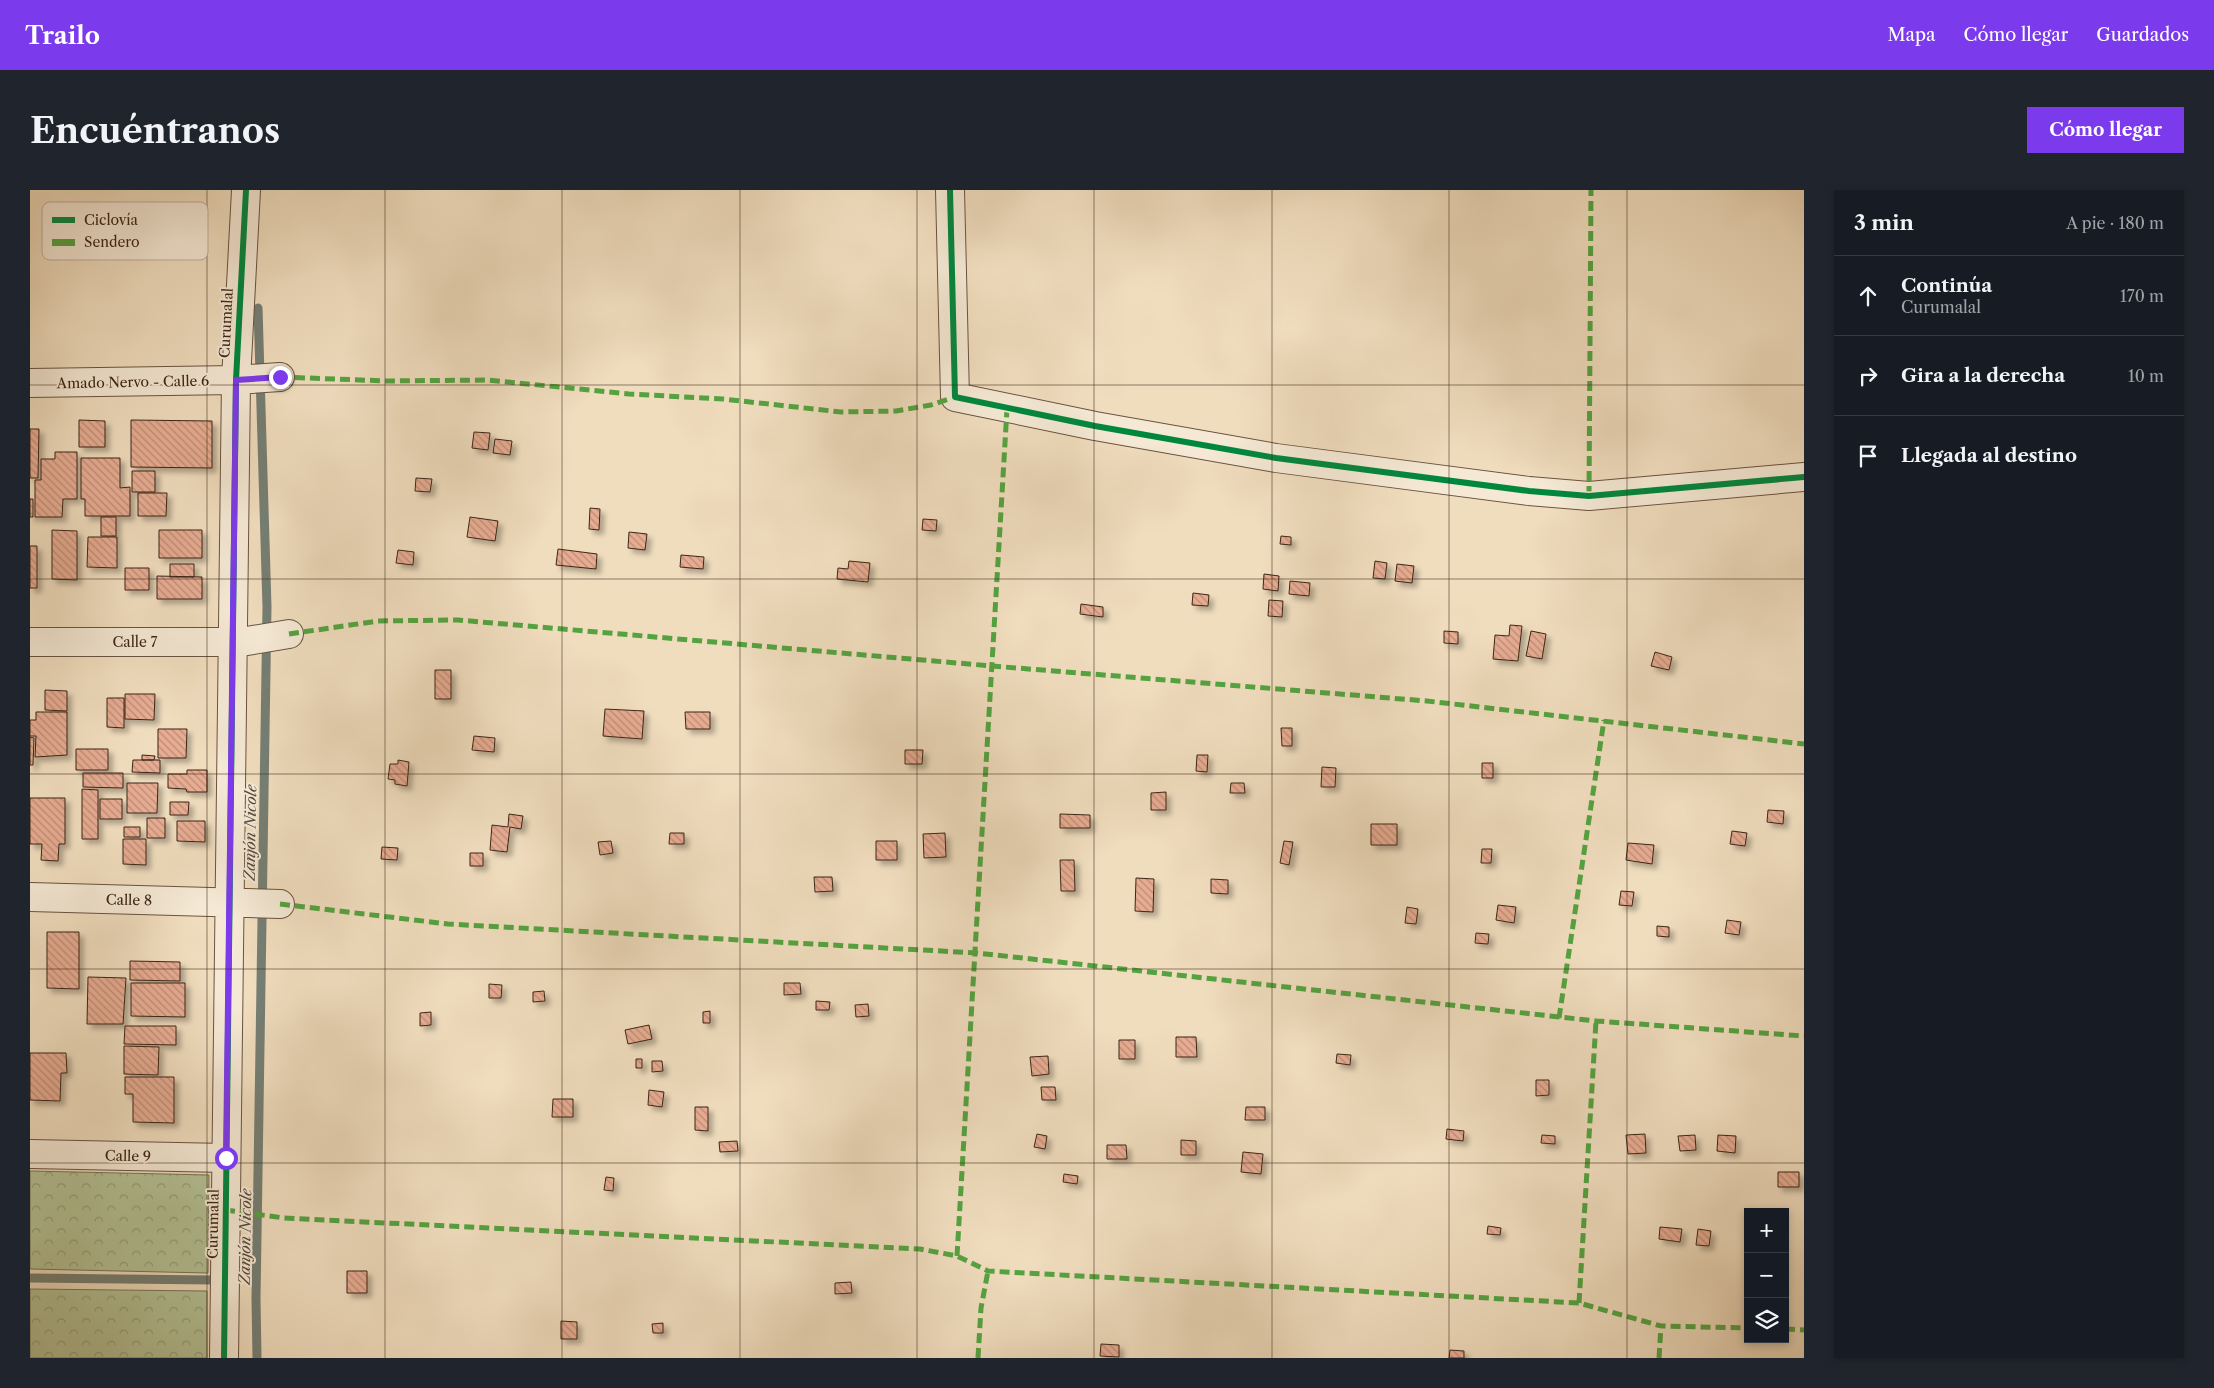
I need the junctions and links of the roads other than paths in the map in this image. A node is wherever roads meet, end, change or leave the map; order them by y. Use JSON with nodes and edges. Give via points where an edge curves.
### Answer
{"nodes":[{"id":1,"x":246,"y":190,"type":"edge"},
{"id":2,"x":950,"y":190,"type":"edge"},
{"id":3,"x":280,"y":377,"type":"dead end"},
{"id":4,"x":236,"y":380,"type":"junction"},
{"id":5,"x":30,"y":383,"type":"edge"},
{"id":6,"x":1804,"y":477,"type":"edge"},
{"id":7,"x":289,"y":634,"type":"dead end"},
{"id":8,"x":30,"y":642,"type":"edge"},
{"id":9,"x":237,"y":642,"type":"junction"},
{"id":10,"x":30,"y":897,"type":"edge"},
{"id":11,"x":228,"y":902,"type":"junction"},
{"id":12,"x":280,"y":904,"type":"dead end"},
{"id":13,"x":30,"y":1154,"type":"edge"},
{"id":14,"x":226,"y":1158,"type":"junction"},
{"id":15,"x":224,"y":1358,"type":"edge"}],
"edges":[{"from":1,"to":4,"type":"street","name":"Curumalal"},
{"from":2,"to":6,"type":"street","via":[[955,397],[1276,458],[1529,491],[1589,496]]},
{"from":3,"to":4,"type":"street","name":"Amado Nervo - Calle 6"},
{"from":4,"to":5,"type":"street","name":"Amado Nervo - Calle 6"},
{"from":4,"to":9,"type":"street","name":"Curumalal"},
{"from":7,"to":9,"type":"street","name":"Calle 7"},
{"from":8,"to":9,"type":"street","name":"Calle 7"},
{"from":9,"to":11,"type":"street","name":"Curumalal"},
{"from":10,"to":11,"type":"street","name":"Calle 8"},
{"from":11,"to":12,"type":"street","name":"Calle 8"},
{"from":11,"to":14,"type":"street","name":"Curumalal"},
{"from":13,"to":14,"type":"street","name":"Calle 9"},
{"from":14,"to":15,"type":"street","name":"Curumalal"}]}
